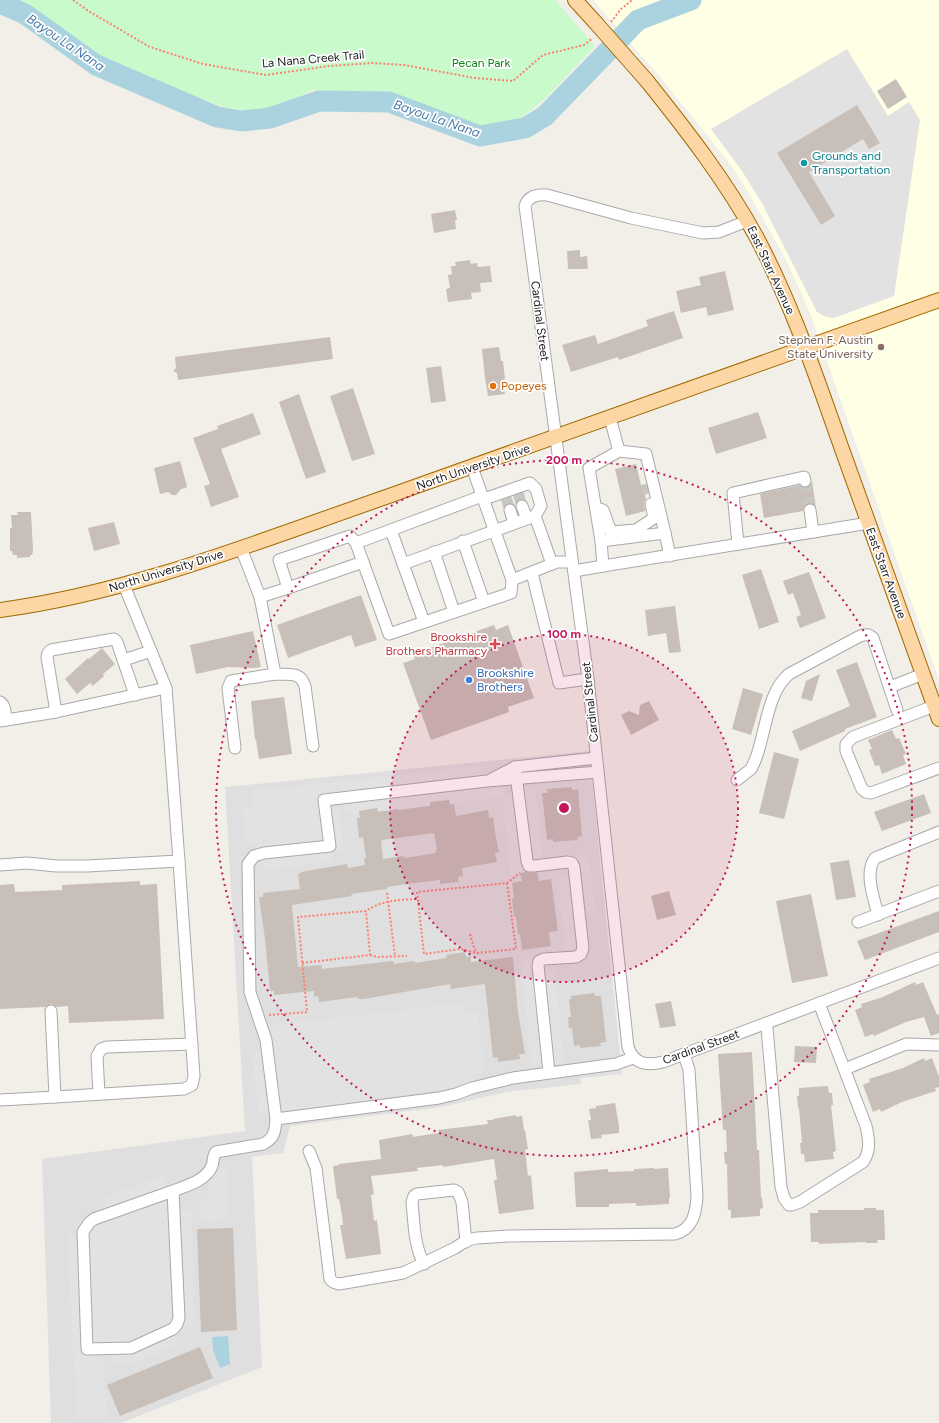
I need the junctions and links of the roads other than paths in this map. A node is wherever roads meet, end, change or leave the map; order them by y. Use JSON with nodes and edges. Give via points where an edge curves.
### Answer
{"nodes":[{"id":1,"x":575,"y":0,"type":"edge"},
{"id":2,"x":747,"y":221,"type":"junction"},
{"id":3,"x":939,"y":300,"type":"edge"},
{"id":4,"x":806,"y":347,"type":"junction"},
{"id":5,"x":610,"y":418,"type":"junction"},
{"id":6,"x":555,"y":438,"type":"junction"},
{"id":7,"x":619,"y":451,"type":"junction"},
{"id":8,"x":649,"y":466,"type":"junction"},
{"id":9,"x":472,"y":467,"type":"junction"},
{"id":10,"x":805,"y":481,"type":"dead end"},
{"id":11,"x":483,"y":497,"type":"junction"},
{"id":12,"x":522,"y":506,"type":"tunnel mouth"},
{"id":13,"x":596,"y":508,"type":"junction"},
{"id":14,"x":510,"y":510,"type":"tunnel mouth"},
{"id":15,"x":810,"y":510,"type":"tunnel mouth"},
{"id":16,"x":531,"y":517,"type":"junction"},
{"id":17,"x":514,"y":523,"type":"junction"},
{"id":18,"x":869,"y":523,"type":"junction"},
{"id":19,"x":391,"y":530,"type":"junction"},
{"id":20,"x":494,"y":530,"type":"junction"},
{"id":21,"x":813,"y":532,"type":"junction"},
{"id":22,"x":665,"y":533,"type":"junction"},
{"id":23,"x":601,"y":541,"type":"junction"},
{"id":24,"x":463,"y":542,"type":"junction"},
{"id":25,"x":356,"y":543,"type":"junction"},
{"id":26,"x":738,"y":544,"type":"junction"},
{"id":27,"x":241,"y":548,"type":"junction"},
{"id":28,"x":434,"y":552,"type":"junction"},
{"id":29,"x":670,"y":556,"type":"junction"},
{"id":30,"x":363,"y":562,"type":"junction"},
{"id":31,"x":403,"y":564,"type":"junction"},
{"id":32,"x":552,"y":564,"type":"junction"},
{"id":33,"x":573,"y":566,"type":"junction"},
{"id":34,"x":603,"y":566,"type":"junction"},
{"id":35,"x":532,"y":573,"type":"junction"},
{"id":36,"x":512,"y":580,"type":"junction"},
{"id":37,"x":124,"y":585,"type":"junction"},
{"id":38,"x":288,"y":588,"type":"junction"},
{"id":39,"x":260,"y":597,"type":"junction"},
{"id":40,"x":484,"y":602,"type":"junction"},
{"id":41,"x":0,"y":610,"type":"edge"},
{"id":42,"x":454,"y":612,"type":"junction"},
{"id":43,"x":424,"y":622,"type":"junction"},
{"id":44,"x":151,"y":651,"type":"junction"},
{"id":45,"x":124,"y":660,"type":"junction"},
{"id":46,"x":275,"y":674,"type":"junction"},
{"id":47,"x":923,"y":674,"type":"junction"},
{"id":48,"x":588,"y":679,"type":"junction"},
{"id":49,"x":166,"y":688,"type":"junction"},
{"id":50,"x":890,"y":688,"type":"junction"},
{"id":51,"x":135,"y":695,"type":"junction"},
{"id":52,"x":0,"y":702,"type":"edge"},
{"id":53,"x":897,"y":710,"type":"dead end"},
{"id":54,"x":56,"y":712,"type":"junction"},
{"id":55,"x":937,"y":713,"type":"edge"},
{"id":56,"x":3,"y":720,"type":"edge"},
{"id":57,"x":313,"y":746,"type":"dead end"},
{"id":58,"x":235,"y":748,"type":"dead end"},
{"id":59,"x":596,"y":758,"type":"junction"},
{"id":60,"x":515,"y":767,"type":"junction"},
{"id":61,"x":939,"y":768,"type":"edge"},
{"id":62,"x":598,"y":772,"type":"junction"},
{"id":63,"x":517,"y":780,"type":"junction"},
{"id":64,"x":737,"y":780,"type":"dead end"},
{"id":65,"x":487,"y":781,"type":"junction"},
{"id":66,"x":939,"y":832,"type":"edge"},
{"id":67,"x":179,"y":861,"type":"junction"},
{"id":68,"x":0,"y":864,"type":"edge"},
{"id":69,"x":939,"y":891,"type":"edge"},
{"id":70,"x":878,"y":915,"type":"junction"},
{"id":71,"x":858,"y":922,"type":"dead end"},
{"id":72,"x":939,"y":958,"type":"edge"},
{"id":73,"x":819,"y":1003,"type":"junction"},
{"id":74,"x":51,"y":1011,"type":"dead end"},
{"id":75,"x":765,"y":1024,"type":"junction"},
{"id":76,"x":192,"y":1044,"type":"junction"},
{"id":77,"x":939,"y":1045,"type":"edge"},
{"id":78,"x":684,"y":1054,"type":"junction"},
{"id":79,"x":633,"y":1058,"type":"junction"},
{"id":80,"x":845,"y":1069,"type":"junction"},
{"id":81,"x":549,"y":1072,"type":"junction"},
{"id":82,"x":99,"y":1094,"type":"junction"},
{"id":83,"x":54,"y":1097,"type":"junction"},
{"id":84,"x":0,"y":1100,"type":"edge"},
{"id":85,"x":276,"y":1119,"type":"junction"},
{"id":86,"x":309,"y":1151,"type":"dead end"},
{"id":87,"x":173,"y":1191,"type":"junction"},
{"id":88,"x":466,"y":1242,"type":"junction"},
{"id":89,"x":424,"y":1264,"type":"junction"}],
"edges":[{"from":1,"to":2,"type":"main road","name":"East Starr Avenue","bridge":true,"via":[[647,81],[681,124],[712,165]]},
{"from":2,"to":4,"type":"main road","name":"East Starr Avenue","via":[[776,276]]},
{"from":2,"to":6,"type":"street","name":"Cardinal Street","via":[[719,232],[703,234],[547,195],[537,195],[526,202],[525,212]]},
{"from":3,"to":4,"type":"main road","name":"North University Drive"},
{"from":4,"to":5,"type":"main road","name":"North University Drive"},
{"from":4,"to":18,"type":"main road","name":"East Starr Avenue"},
{"from":5,"to":6,"type":"main road","name":"North University Drive"},
{"from":5,"to":7,"type":"street"},
{"from":6,"to":9,"type":"main road","name":"North University Drive"},
{"from":6,"to":33,"type":"street","name":"Cardinal Street"},
{"from":7,"to":8,"type":"street","via":[[646,454]]},
{"from":7,"to":13,"type":"street","via":[[589,468]]},
{"from":8,"to":13,"type":"street","via":[[644,475],[654,518],[636,530],[611,532],[603,510]]},
{"from":8,"to":22,"type":"street"},
{"from":9,"to":11,"type":"street"},
{"from":9,"to":27,"type":"main road","name":"North University Drive"},
{"from":10,"to":26,"type":"street","via":[[804,477],[733,493]]},
{"from":11,"to":16,"type":"street","via":[[504,495],[530,483],[536,489],[541,506]]},
{"from":11,"to":19,"type":"street"},
{"from":11,"to":20,"type":"street"},
{"from":12,"to":16,"type":"street"},
{"from":13,"to":23,"type":"street"},
{"from":14,"to":17,"type":"street"},
{"from":15,"to":21,"type":"street"},
{"from":16,"to":17,"type":"street"},
{"from":16,"to":32,"type":"street"},
{"from":17,"to":20,"type":"street"},
{"from":18,"to":21,"type":"street"},
{"from":18,"to":47,"type":"main road","name":"East Starr Avenue"},
{"from":19,"to":25,"type":"street"},
{"from":19,"to":31,"type":"street"},
{"from":20,"to":24,"type":"street"},
{"from":20,"to":36,"type":"street"},
{"from":21,"to":26,"type":"street"},
{"from":22,"to":23,"type":"street"},
{"from":22,"to":29,"type":"street"},
{"from":23,"to":34,"type":"street"},
{"from":24,"to":28,"type":"street"},
{"from":24,"to":40,"type":"street"},
{"from":25,"to":30,"type":"street"},
{"from":25,"to":38,"type":"street","via":[[350,536],[278,560]]},
{"from":26,"to":29,"type":"street"},
{"from":27,"to":37,"type":"main road","name":"North University Drive"},
{"from":27,"to":39,"type":"street"},
{"from":28,"to":31,"type":"street"},
{"from":28,"to":42,"type":"street"},
{"from":29,"to":34,"type":"street"},
{"from":30,"to":38,"type":"street"},
{"from":30,"to":43,"type":"street","via":[[389,634]]},
{"from":31,"to":43,"type":"street"},
{"from":32,"to":33,"type":"street","via":[[557,562]]},
{"from":32,"to":35,"type":"street"},
{"from":33,"to":34,"type":"street"},
{"from":33,"to":48,"type":"street","name":"Cardinal Street"},
{"from":35,"to":36,"type":"street"},
{"from":35,"to":48,"type":"street","via":[[559,683]]},
{"from":36,"to":40,"type":"street","via":[[511,593]]},
{"from":37,"to":41,"type":"main road","name":"North University Drive"},
{"from":37,"to":44,"type":"street"},
{"from":38,"to":39,"type":"street"},
{"from":39,"to":46,"type":"street"},
{"from":40,"to":42,"type":"street"},
{"from":42,"to":43,"type":"street"},
{"from":44,"to":45,"type":"street"},
{"from":44,"to":49,"type":"street"},
{"from":45,"to":51,"type":"street"},
{"from":45,"to":54,"type":"street","via":[[118,642],[114,639],[51,650],[47,657]]},
{"from":46,"to":57,"type":"street","via":[[296,675],[302,678]]},
{"from":46,"to":58,"type":"street","via":[[231,681],[228,688]]},
{"from":47,"to":50,"type":"street"},
{"from":47,"to":55,"type":"main road","name":"East Starr Avenue"},
{"from":48,"to":59,"type":"street","name":"Cardinal Street"},
{"from":49,"to":51,"type":"street"},
{"from":49,"to":67,"type":"street"},
{"from":50,"to":53,"type":"street"},
{"from":50,"to":64,"type":"street","via":[[873,638],[865,634],[789,674],[774,693],[754,763]]},
{"from":51,"to":54,"type":"street"},
{"from":52,"to":56,"type":"street","via":[[5,709]]},
{"from":54,"to":56,"type":"street"},
{"from":55,"to":61,"type":"street","via":[[853,737],[846,744],[846,751],[862,789],[871,793]]},
{"from":59,"to":60,"type":"street"},
{"from":59,"to":62,"type":"street","name":"Cardinal Street"},
{"from":60,"to":63,"type":"street"},
{"from":60,"to":65,"type":"street"},
{"from":62,"to":63,"type":"street"},
{"from":62,"to":79,"type":"street","name":"Cardinal Street","via":[[628,1046]]},
{"from":63,"to":65,"type":"street"},
{"from":63,"to":81,"type":"street","via":[[529,866],[567,862],[572,863],[574,867],[583,948],[581,954],[576,957],[539,961]]},
{"from":65,"to":85,"type":"street","via":[[324,800],[330,846],[264,853],[257,855],[248,864],[250,992],[266,1040]]},
{"from":66,"to":70,"type":"street","via":[[875,858],[870,865],[870,873]]},
{"from":67,"to":68,"type":"street","via":[[87,866]]},
{"from":67,"to":76,"type":"street"},
{"from":69,"to":70,"type":"street"},
{"from":70,"to":71,"type":"street"},
{"from":72,"to":73,"type":"street","name":"Cardinal Street"},
{"from":73,"to":75,"type":"street","name":"Cardinal Street"},
{"from":73,"to":80,"type":"street"},
{"from":74,"to":83,"type":"street"},
{"from":75,"to":78,"type":"street","name":"Cardinal Street"},
{"from":75,"to":80,"type":"street","via":[[780,1181],[789,1205],[800,1202],[833,1182],[863,1162],[867,1156],[869,1144],[866,1126]]},
{"from":76,"to":82,"type":"street","via":[[192,1085],[184,1089]]},
{"from":76,"to":82,"type":"street","via":[[107,1047],[100,1050],[97,1056]]},
{"from":77,"to":80,"type":"street","via":[[906,1044]]},
{"from":78,"to":79,"type":"street","name":"Cardinal Street","via":[[649,1064]]},
{"from":78,"to":88,"type":"street","via":[[689,1070],[697,1196],[694,1219],[686,1230],[665,1235],[487,1236]]},
{"from":79,"to":81,"type":"street","via":[[616,1064]]},
{"from":81,"to":85,"type":"street","via":[[513,1078],[439,1098]]},
{"from":82,"to":83,"type":"street"},
{"from":83,"to":84,"type":"street"},
{"from":85,"to":87,"type":"street","via":[[273,1137],[268,1141],[216,1152],[212,1166],[204,1175],[194,1183]]},
{"from":86,"to":89,"type":"street","via":[[316,1168],[330,1278],[333,1282],[344,1284],[392,1276]]},
{"from":87,"to":87,"type":"street","via":[[179,1318],[177,1324],[167,1333],[131,1348],[87,1349],[83,1232],[85,1227],[94,1219]]},
{"from":88,"to":89,"type":"street"},
{"from":88,"to":89,"type":"street","via":[[462,1202],[458,1192],[450,1190],[417,1194],[412,1202],[418,1248]]}]}
